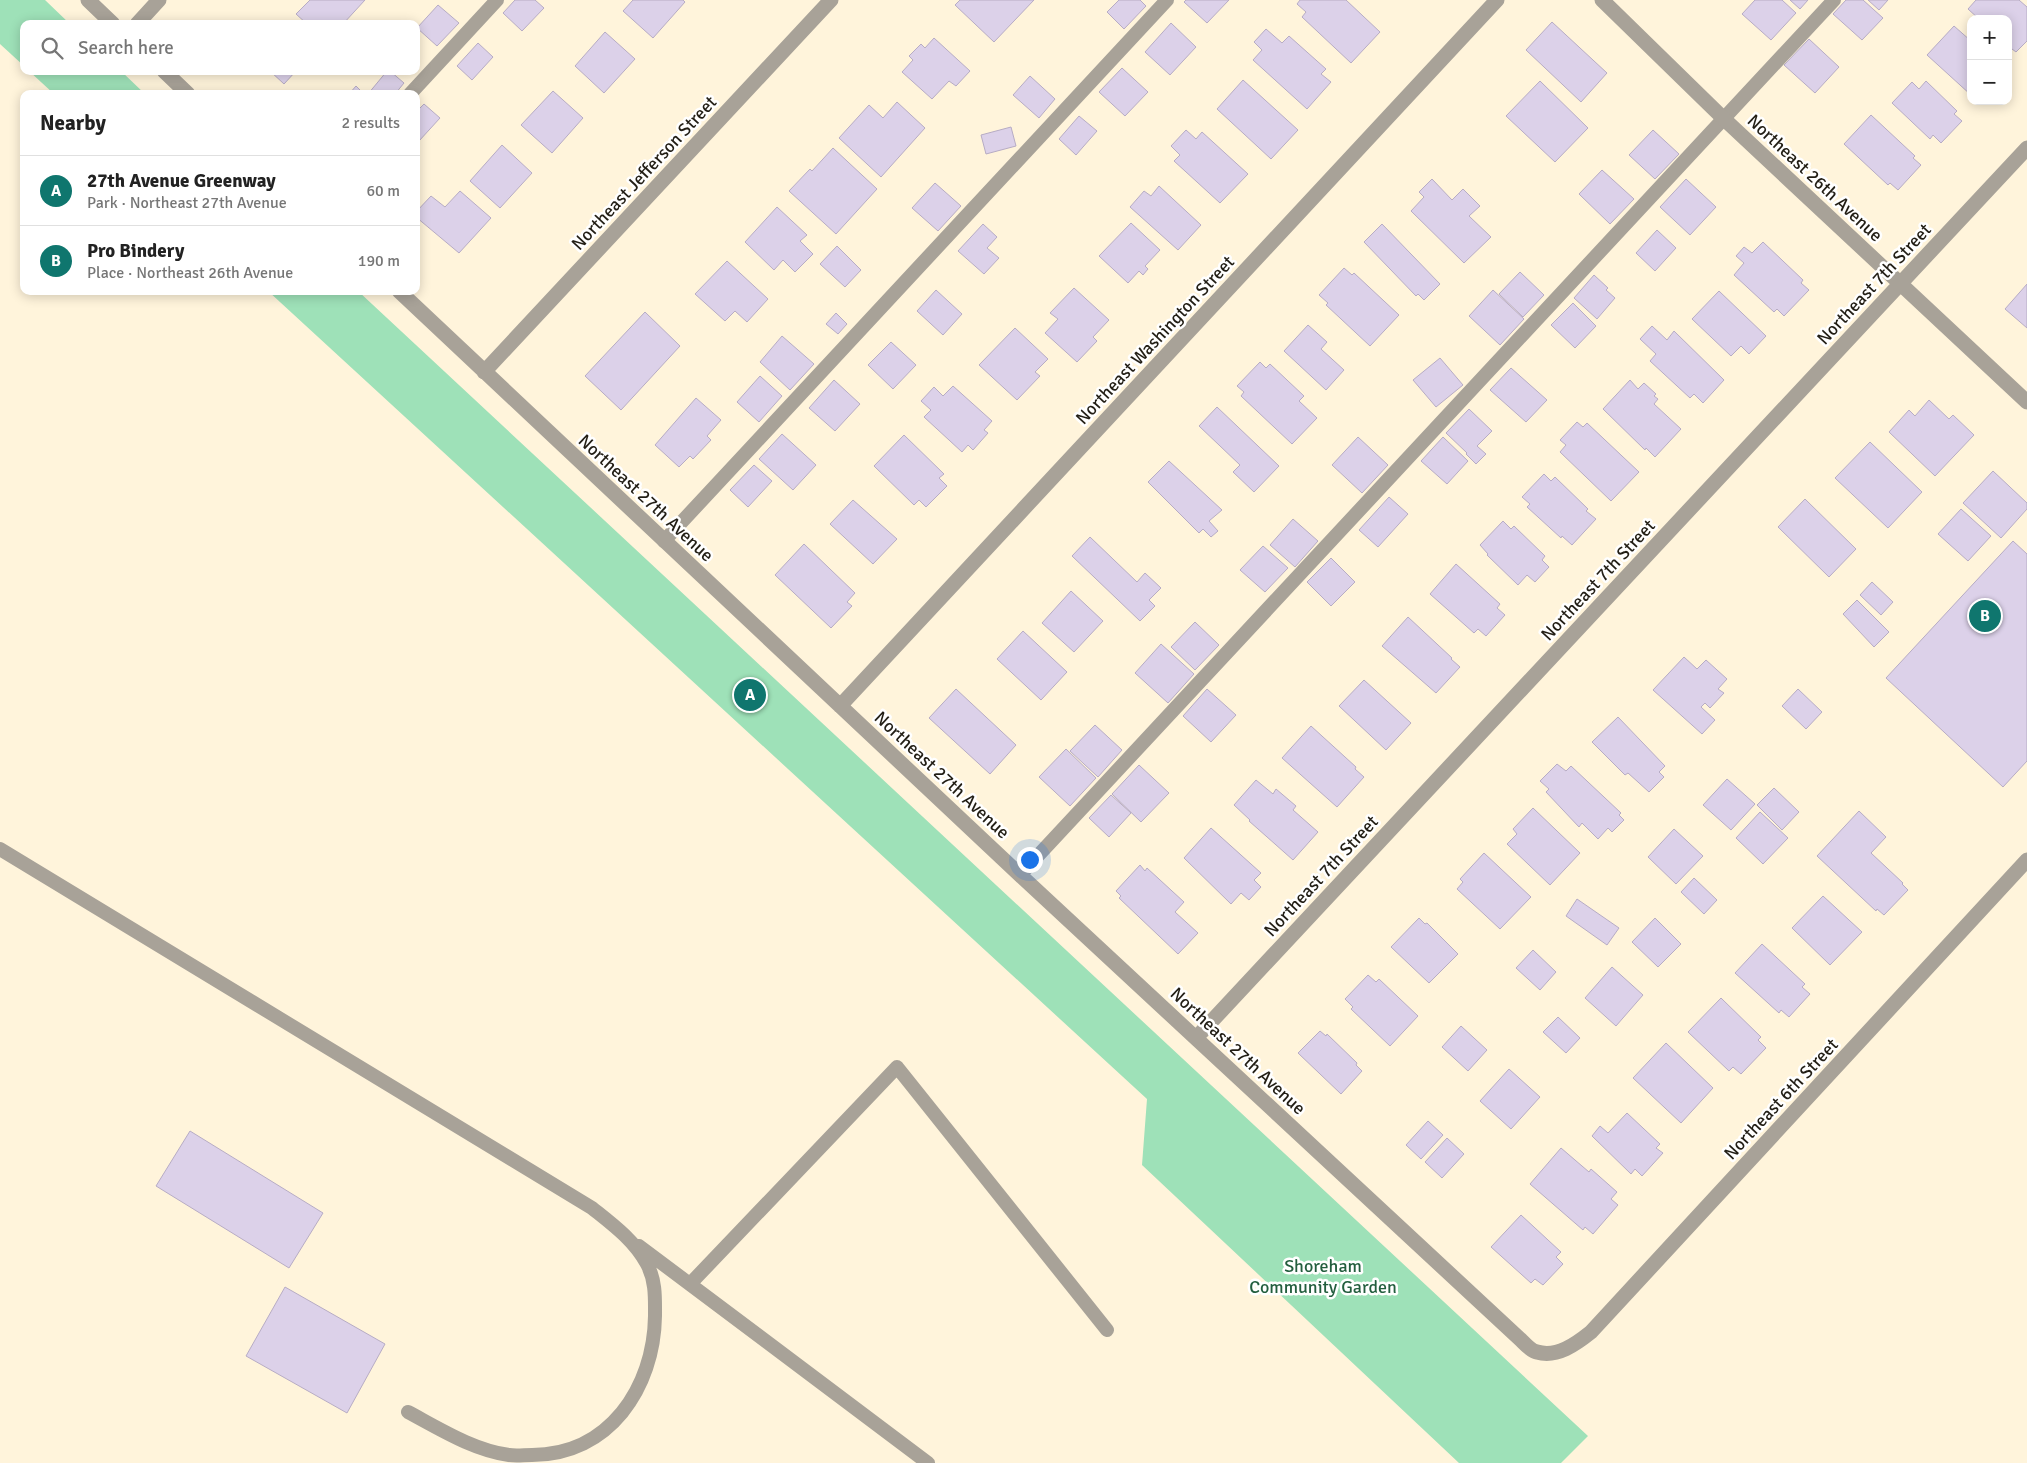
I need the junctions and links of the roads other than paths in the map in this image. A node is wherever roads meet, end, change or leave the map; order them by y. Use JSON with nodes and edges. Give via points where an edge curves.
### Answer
{"nodes":[{"id":1,"x":88,"y":0,"type":"edge"},
{"id":2,"x":159,"y":0,"type":"edge"},
{"id":3,"x":496,"y":0,"type":"edge"},
{"id":4,"x":831,"y":0,"type":"edge"},
{"id":5,"x":1167,"y":0,"type":"edge"},
{"id":6,"x":1497,"y":0,"type":"edge"},
{"id":7,"x":1602,"y":0,"type":"edge"},
{"id":8,"x":1834,"y":0,"type":"edge"},
{"id":9,"x":110,"y":20,"type":"edge"},
{"id":10,"x":141,"y":20,"type":"edge"},
{"id":11,"x":168,"y":75,"type":"edge"},
{"id":12,"x":184,"y":90,"type":"edge"},
{"id":13,"x":414,"y":90,"type":"edge"},
{"id":14,"x":1723,"y":118,"type":"junction"},
{"id":15,"x":2027,"y":148,"type":"edge"},
{"id":16,"x":1900,"y":283,"type":"junction"},
{"id":17,"x":402,"y":295,"type":"edge"},
{"id":18,"x":484,"y":372,"type":"junction"},
{"id":19,"x":2027,"y":402,"type":"edge"},
{"id":20,"x":664,"y":541,"type":"junction"},
{"id":21,"x":840,"y":706,"type":"junction"},
{"id":22,"x":0,"y":849,"type":"edge"},
{"id":23,"x":2027,"y":860,"type":"edge"},
{"id":24,"x":1020,"y":875,"type":"junction"},
{"id":25,"x":1196,"y":1038,"type":"junction"},
{"id":26,"x":626,"y":1236,"type":"junction"},
{"id":27,"x":690,"y":1284,"type":"junction"},
{"id":28,"x":1107,"y":1330,"type":"dead end"},
{"id":29,"x":1555,"y":1353,"type":"joint"},
{"id":30,"x":408,"y":1412,"type":"dead end"},
{"id":31,"x":928,"y":1463,"type":"edge"}],
"edges":[{"from":1,"to":9,"type":"street"},
{"from":2,"to":10,"type":"street"},
{"from":3,"to":13,"type":"lane"},
{"from":4,"to":18,"type":"street","name":"Northeast Jefferson Street"},
{"from":5,"to":20,"type":"lane"},
{"from":6,"to":21,"type":"street","name":"Northeast Washington Street"},
{"from":7,"to":14,"type":"street","name":"Northeast 26th Avenue"},
{"from":8,"to":14,"type":"lane"},
{"from":11,"to":12,"type":"street"},
{"from":14,"to":16,"type":"street","name":"Northeast 26th Avenue"},
{"from":14,"to":24,"type":"lane"},
{"from":15,"to":16,"type":"street","name":"Northeast 7th Street"},
{"from":16,"to":19,"type":"street","name":"Northeast 26th Avenue"},
{"from":16,"to":25,"type":"street","name":"Northeast 7th Street"},
{"from":17,"to":18,"type":"street","name":"Northeast 27th Avenue"},
{"from":18,"to":20,"type":"street","name":"Northeast 27th Avenue"},
{"from":20,"to":21,"type":"street","name":"Northeast 27th Avenue"},
{"from":21,"to":24,"type":"street","name":"Northeast 27th Avenue"},
{"from":22,"to":26,"type":"lane","via":[[592,1208]]},
{"from":23,"to":29,"type":"street","name":"Northeast 6th Street","via":[[1591,1332],[1574,1346]]},
{"from":24,"to":25,"type":"street","name":"Northeast 27th Avenue"},
{"from":25,"to":29,"type":"street","name":"Northeast 27th Avenue","via":[[1520,1339],[1536,1352]]},
{"from":26,"to":27,"type":"lane"},
{"from":26,"to":30,"type":"lane","via":[[647,1264],[655,1288],[655,1338],[644,1376],[629,1406],[605,1431],[577,1447],[548,1455],[509,1455],[464,1442]]},
{"from":27,"to":28,"type":"lane","via":[[897,1066]]},
{"from":27,"to":31,"type":"lane"}]}
